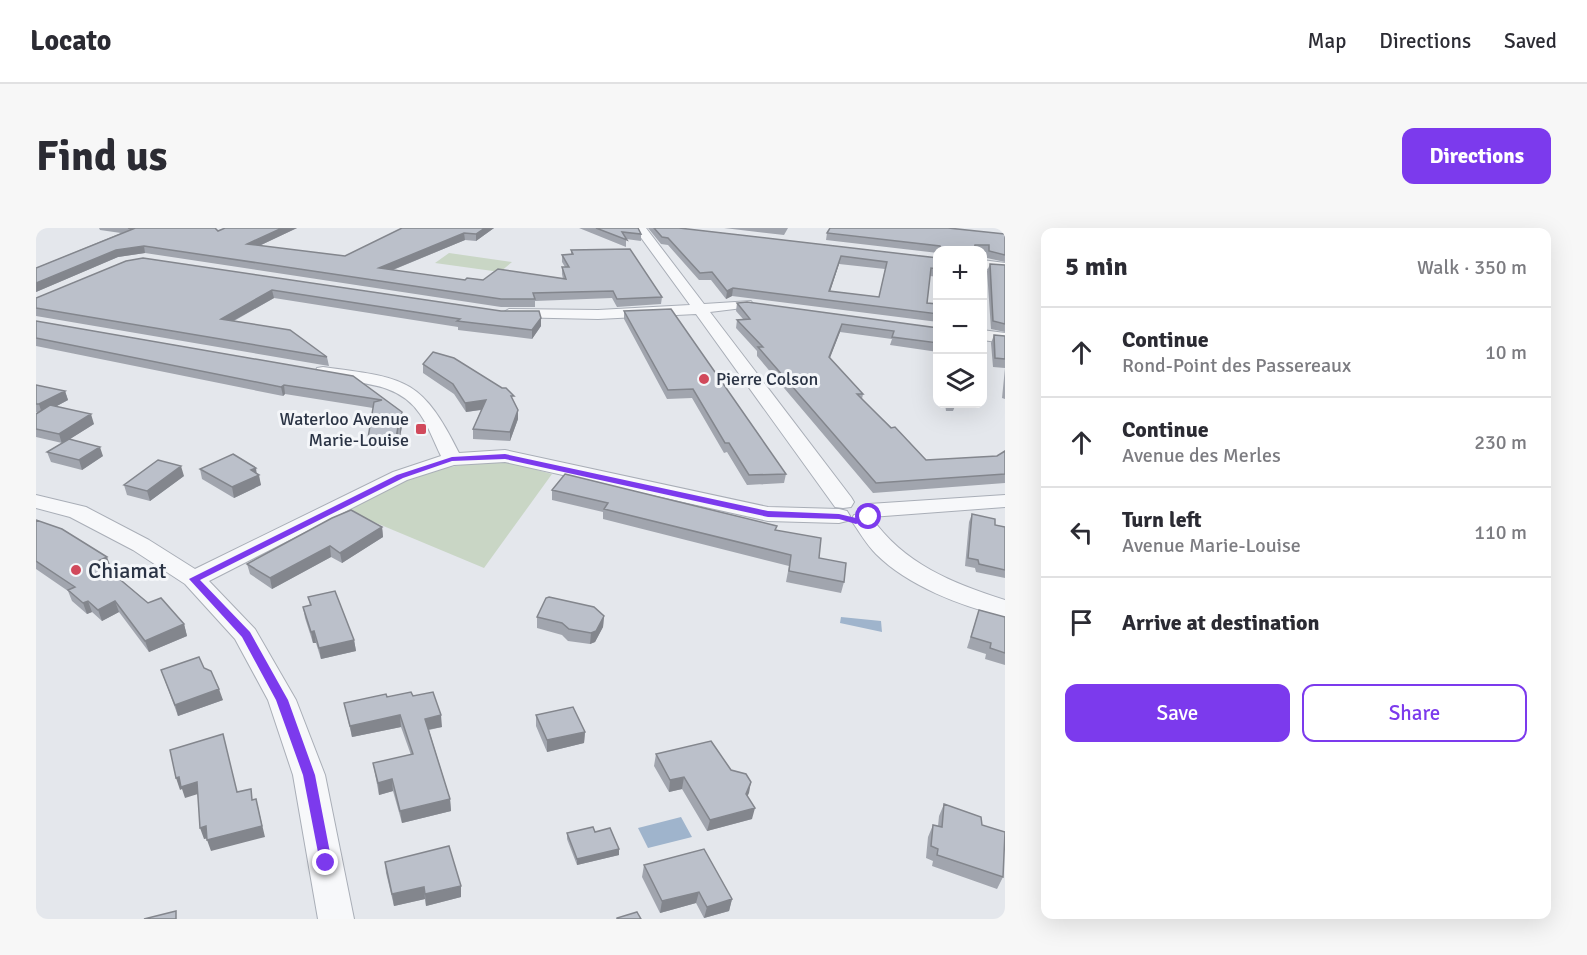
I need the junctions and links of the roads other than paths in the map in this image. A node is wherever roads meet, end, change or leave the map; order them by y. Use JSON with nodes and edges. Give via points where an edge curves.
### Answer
{"nodes":[{"id":1,"x":640,"y":228,"type":"edge"},
{"id":2,"x":987,"y":265,"type":"edge"},
{"id":3,"x":1005,"y":267,"type":"edge"},
{"id":4,"x":689,"y":294,"type":"junction"},
{"id":5,"x":700,"y":309,"type":"junction"},
{"id":6,"x":489,"y":311,"type":"edge"},
{"id":7,"x":987,"y":336,"type":"edge"},
{"id":8,"x":1005,"y":338,"type":"edge"},
{"id":9,"x":308,"y":369,"type":"edge"},
{"id":10,"x":452,"y":459,"type":"junction"},
{"id":11,"x":36,"y":501,"type":"edge"},
{"id":12,"x":1005,"y":501,"type":"edge"},
{"id":13,"x":853,"y":512,"type":"junction"},
{"id":14,"x":194,"y":579,"type":"junction"},
{"id":15,"x":1005,"y":609,"type":"edge"},
{"id":16,"x":336,"y":919,"type":"edge"}],
"edges":[{"from":1,"to":4,"type":"street"},
{"from":2,"to":3,"type":"street"},
{"from":4,"to":5,"type":"street"},
{"from":4,"to":5,"type":"street","via":[[752,305]]},
{"from":5,"to":6,"type":"street","via":[[543,315]]},
{"from":5,"to":13,"type":"street"},
{"from":7,"to":8,"type":"street"},
{"from":9,"to":10,"type":"street","via":[[391,384],[419,400]]},
{"from":10,"to":13,"type":"street","via":[[505,456],[768,514]]},
{"from":10,"to":14,"type":"street","via":[[400,476]]},
{"from":11,"to":14,"type":"street","via":[[78,512]]},
{"from":12,"to":13,"type":"street"},
{"from":13,"to":15,"type":"street","via":[[884,549],[905,566]]},
{"from":14,"to":16,"type":"street","via":[[246,635],[282,700],[309,775]]}]}
